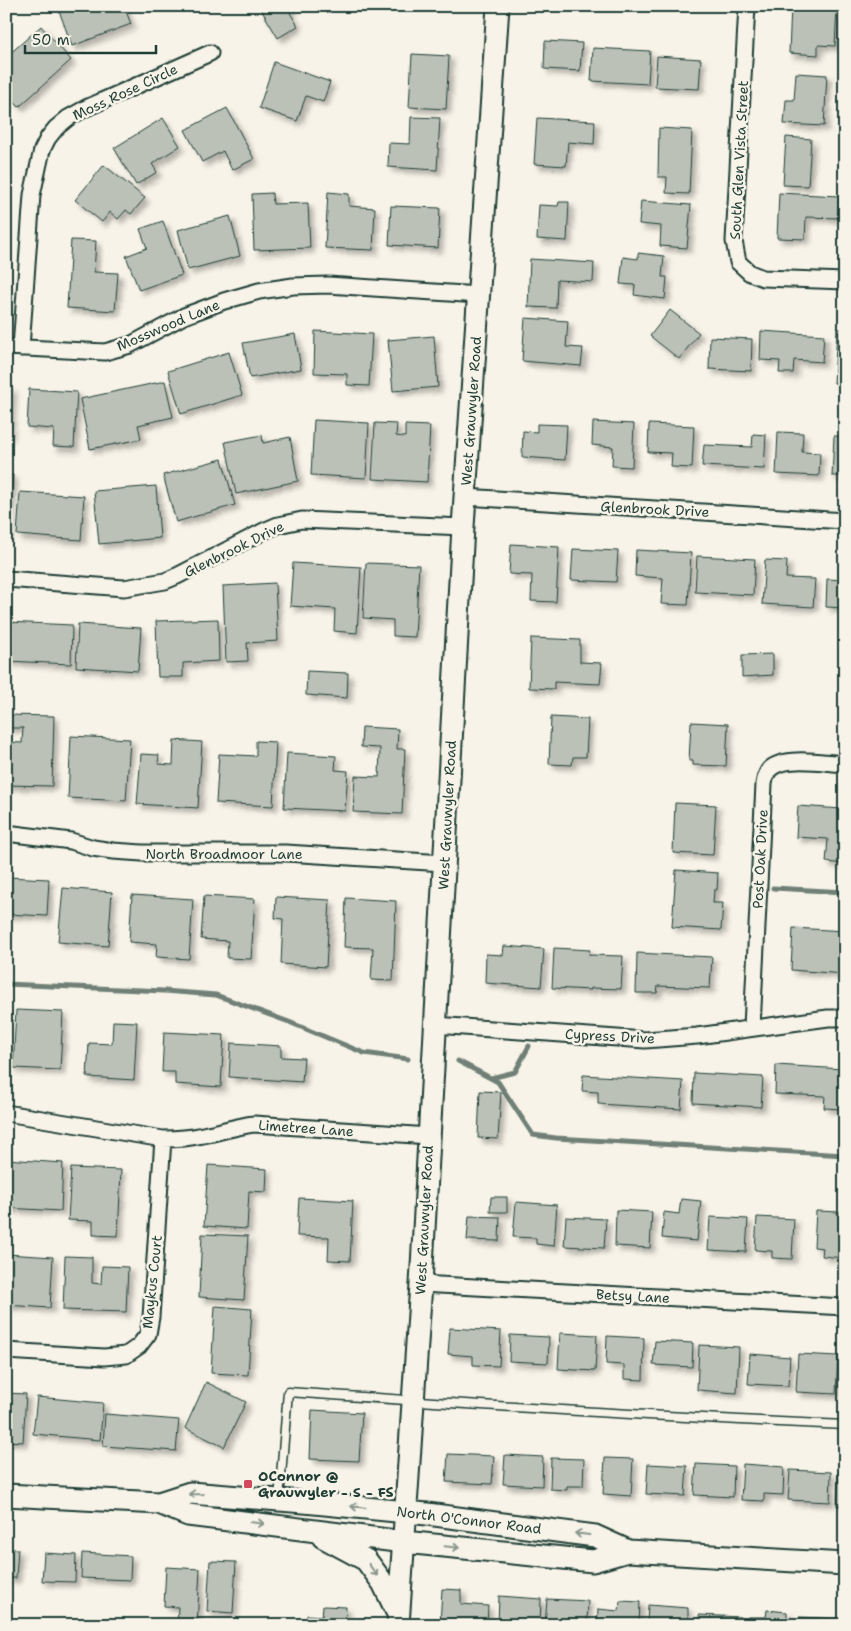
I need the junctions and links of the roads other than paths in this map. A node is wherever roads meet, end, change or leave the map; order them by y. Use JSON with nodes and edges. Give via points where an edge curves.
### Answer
{"nodes":[{"id":1,"x":498,"y":6,"type":"edge"},
{"id":2,"x":747,"y":6,"type":"edge"},
{"id":3,"x":210,"y":53,"type":"dead end"},
{"id":4,"x":845,"y":281,"type":"edge"},
{"id":5,"x":479,"y":295,"type":"junction"},
{"id":6,"x":13,"y":348,"type":"edge"},
{"id":7,"x":465,"y":497,"type":"junction"},
{"id":8,"x":845,"y":521,"type":"edge"},
{"id":9,"x":463,"y":527,"type":"junction"},
{"id":10,"x":6,"y":580,"type":"edge"},
{"id":11,"x":845,"y":764,"type":"edge"},
{"id":12,"x":6,"y":833,"type":"edge"},
{"id":13,"x":444,"y":863,"type":"junction"},
{"id":14,"x":845,"y":1018,"type":"edge"},
{"id":15,"x":435,"y":1025,"type":"junction"},
{"id":16,"x":752,"y":1027,"type":"junction"},
{"id":17,"x":6,"y":1114,"type":"edge"},
{"id":18,"x":429,"y":1136,"type":"junction"},
{"id":19,"x":163,"y":1140,"type":"junction"},
{"id":20,"x":421,"y":1284,"type":"junction"},
{"id":21,"x":845,"y":1307,"type":"edge"},
{"id":22,"x":6,"y":1351,"type":"edge"},
{"id":23,"x":413,"y":1401,"type":"junction"},
{"id":24,"x":845,"y":1425,"type":"edge"},
{"id":25,"x":6,"y":1495,"type":"edge"},
{"id":26,"x":279,"y":1500,"type":"junction"},
{"id":27,"x":159,"y":1503,"type":"junction"},
{"id":28,"x":406,"y":1512,"type":"junction"},
{"id":29,"x":302,"y":1529,"type":"junction"},
{"id":30,"x":404,"y":1542,"type":"junction"},
{"id":31,"x":628,"y":1551,"type":"junction"},
{"id":32,"x":845,"y":1564,"type":"edge"},
{"id":33,"x":398,"y":1620,"type":"edge"}],
"edges":[{"from":1,"to":5,"type":"main road","name":"West Grauwyler Road"},
{"from":2,"to":4,"type":"street","name":"South Glen Vista Street","via":[[734,241],[738,262],[750,273],[763,278]]},
{"from":3,"to":6,"type":"street","name":"Moss Rose Circle","via":[[86,108],[68,118],[48,138],[32,194]]},
{"from":5,"to":6,"type":"street","name":"Mosswood Lane","via":[[328,285],[293,286],[224,301],[184,316],[130,345],[105,352]]},
{"from":5,"to":7,"type":"main road","name":"West Grauwyler Road"},
{"from":7,"to":8,"type":"street","name":"Glenbrook Drive"},
{"from":7,"to":9,"type":"main road","name":"West Grauwyler Road"},
{"from":9,"to":10,"type":"street","name":"Glenbrook Drive","via":[[302,520],[264,531],[165,580],[124,588]]},
{"from":9,"to":13,"type":"main road","name":"West Grauwyler Road"},
{"from":11,"to":16,"type":"street","name":"Post Oak Drive","via":[[784,762],[775,765],[765,776]]},
{"from":12,"to":13,"type":"street","name":"North Broadmoor Lane","via":[[142,853],[286,853]]},
{"from":13,"to":15,"type":"main road","name":"West Grauwyler Road"},
{"from":14,"to":16,"type":"street","name":"Cypress Drive"},
{"from":15,"to":16,"type":"street","name":"Cypress Drive","via":[[645,1040]]},
{"from":15,"to":18,"type":"main road","name":"West Grauwyler Road"},
{"from":17,"to":19,"type":"street","name":"Limetree Lane"},
{"from":18,"to":19,"type":"street","name":"Limetree Lane","via":[[254,1124]]},
{"from":18,"to":20,"type":"main road","name":"West Grauwyler Road"},
{"from":19,"to":22,"type":"street","name":"Maykus Court","via":[[148,1334],[126,1355],[104,1357]]},
{"from":20,"to":21,"type":"street","name":"Betsy Lane"},
{"from":20,"to":23,"type":"main road","name":"West Grauwyler Road"},
{"from":23,"to":24,"type":"lane"},
{"from":23,"to":26,"type":"lane","via":[[288,1392]]},
{"from":23,"to":28,"type":"main road","name":"West Grauwyler Road"},
{"from":25,"to":27,"type":"main road","name":"North O'Connor Road"},
{"from":26,"to":27,"type":"main road","name":"North O'Connor Road","one_way":true,"via":[[190,1494]]},
{"from":28,"to":26,"type":"main road","name":"North O'Connor Road","one_way":true},
{"from":27,"to":29,"type":"main road","name":"North O'Connor Road","one_way":true,"via":[[188,1515]]},
{"from":28,"to":30,"type":"main road","name":"West Grauwyler Road"},
{"from":31,"to":28,"type":"main road","name":"North O'Connor Road","one_way":true,"via":[[595,1536]]},
{"from":29,"to":30,"type":"main road","name":"North O'Connor Road"},
{"from":29,"to":33,"type":"main road","one_way":true,"via":[[366,1560],[383,1584]]},
{"from":30,"to":31,"type":"main road","name":"North O'Connor Road","one_way":true,"via":[[593,1561]]},
{"from":30,"to":33,"type":"main road","name":"West Grauwyler Road"},
{"from":31,"to":32,"type":"main road","name":"North O'Connor Road"}]}
